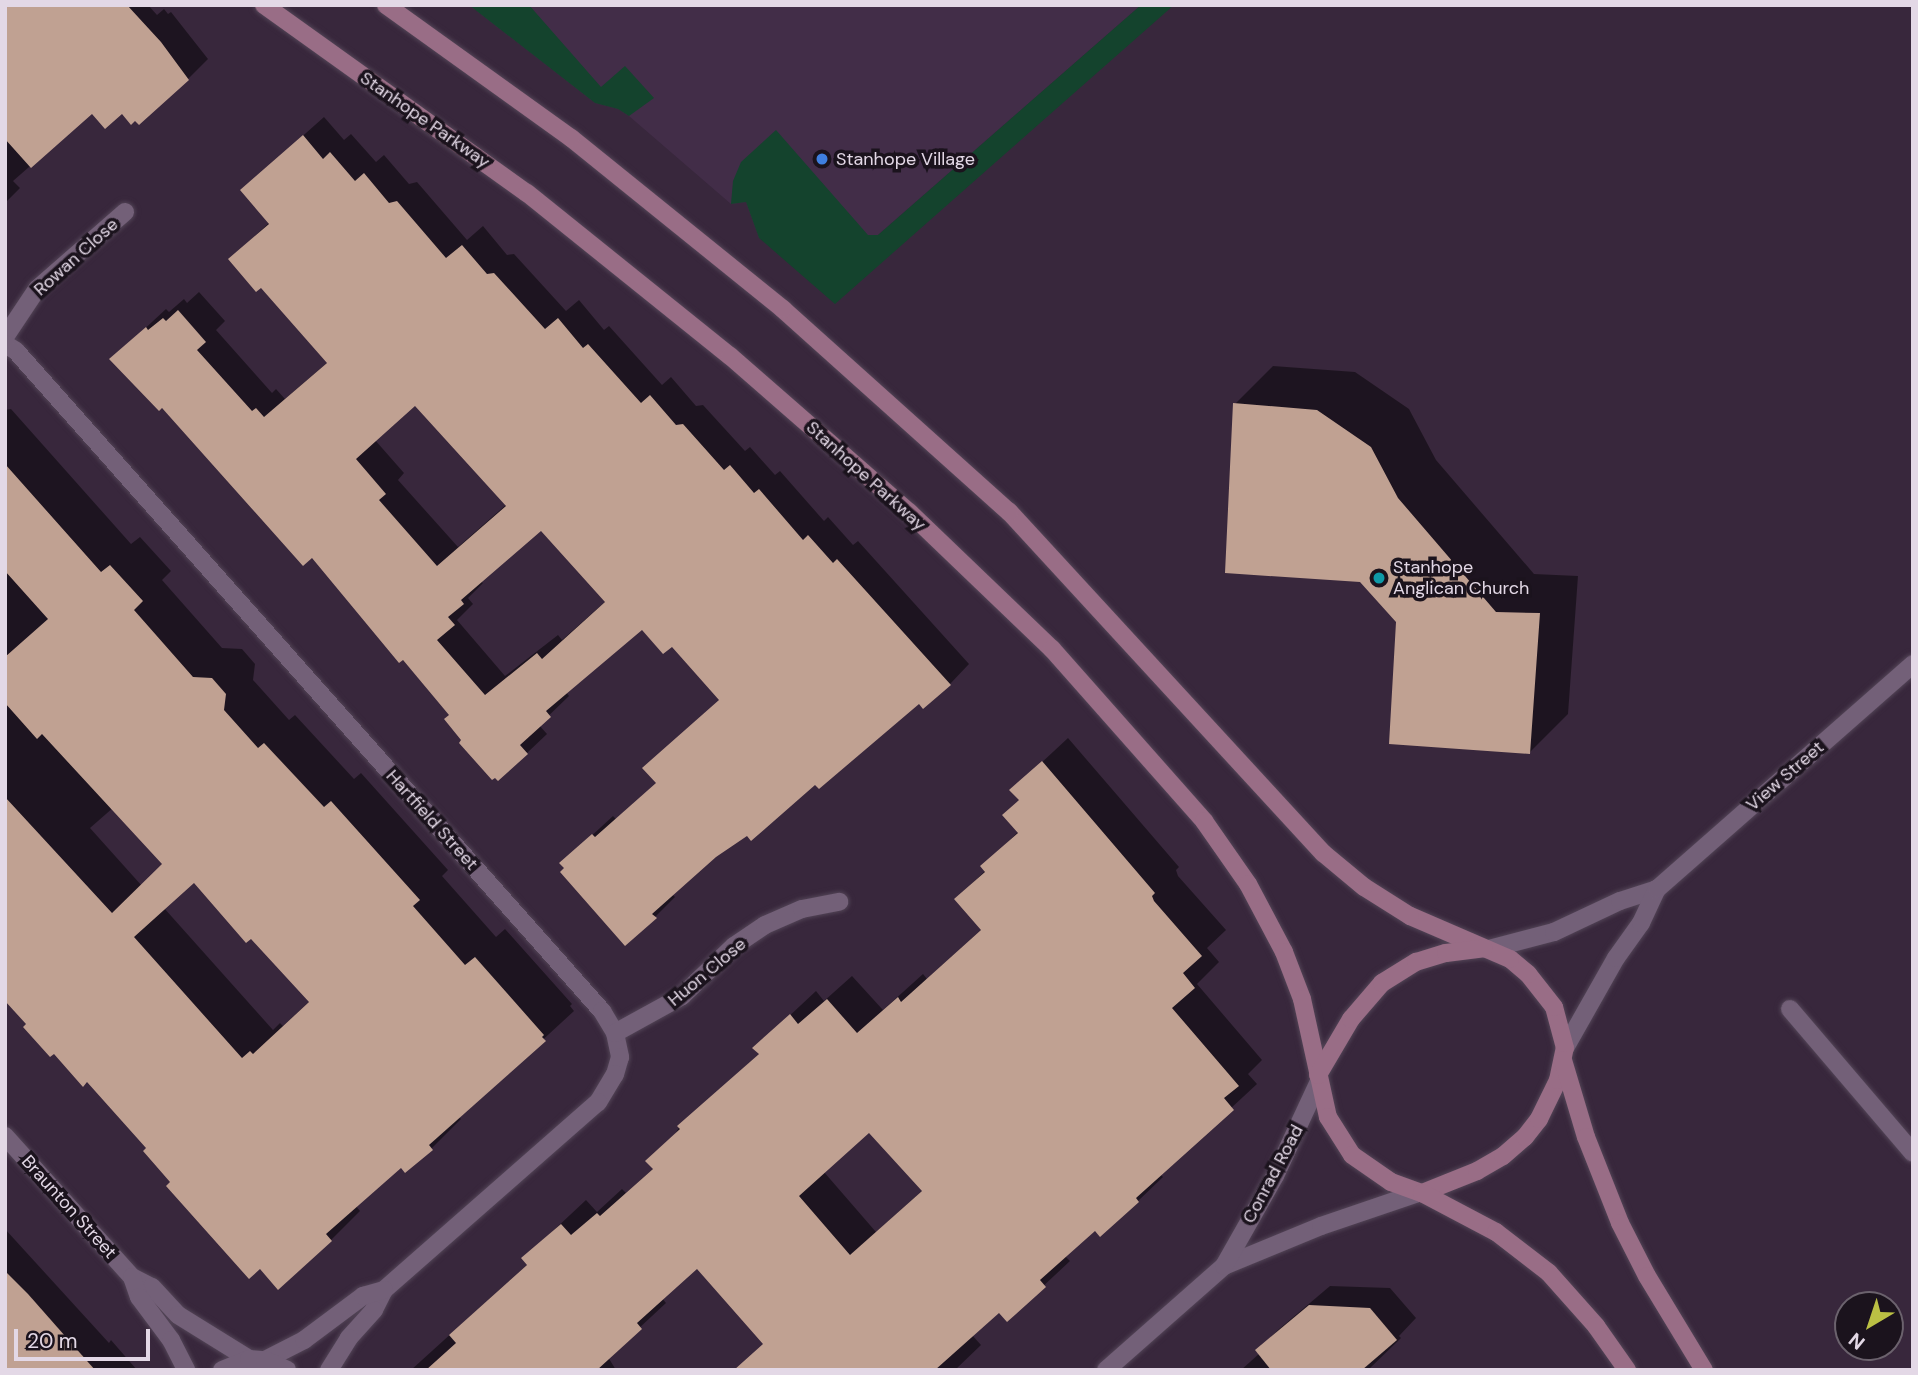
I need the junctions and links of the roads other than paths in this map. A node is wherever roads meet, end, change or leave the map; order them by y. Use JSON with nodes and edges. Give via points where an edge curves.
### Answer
{"nodes":[{"id":1,"x":264,"y":5,"type":"edge"},
{"id":2,"x":386,"y":5,"type":"edge"},
{"id":3,"x":125,"y":212,"type":"dead end"},
{"id":4,"x":5,"y":337,"type":"edge"},
{"id":5,"x":5,"y":344,"type":"edge"},
{"id":6,"x":1913,"y":664,"type":"edge"},
{"id":7,"x":1657,"y":889,"type":"junction"},
{"id":8,"x":839,"y":902,"type":"dead end"},
{"id":9,"x":1487,"y":948,"type":"junction"},
{"id":10,"x":1790,"y":1009,"type":"dead end"},
{"id":11,"x":615,"y":1033,"type":"junction"},
{"id":12,"x":1564,"y":1054,"type":"junction"},
{"id":13,"x":1318,"y":1078,"type":"junction"},
{"id":14,"x":5,"y":1136,"type":"edge"},
{"id":15,"x":1913,"y":1153,"type":"edge"},
{"id":16,"x":1420,"y":1193,"type":"junction"},
{"id":17,"x":1224,"y":1266,"type":"junction"},
{"id":18,"x":132,"y":1278,"type":"junction"},
{"id":19,"x":384,"y":1290,"type":"junction"},
{"id":20,"x":257,"y":1359,"type":"junction"},
{"id":21,"x":186,"y":1370,"type":"edge"},
{"id":22,"x":222,"y":1370,"type":"edge"},
{"id":23,"x":287,"y":1370,"type":"edge"},
{"id":24,"x":328,"y":1370,"type":"edge"},
{"id":25,"x":1106,"y":1370,"type":"edge"},
{"id":26,"x":1627,"y":1370,"type":"edge"},
{"id":27,"x":1704,"y":1370,"type":"edge"}],
"edges":[{"from":1,"to":13,"type":"main road","name":"Stanhope Parkway","via":[[527,192],[730,356],[908,512],[1052,649],[1204,821],[1248,884],[1284,952],[1302,999]]},
{"from":2,"to":9,"type":"main road","via":[[571,138],[732,267],[989,494],[1323,852],[1364,887],[1410,916]]},
{"from":3,"to":4,"type":"street","name":"Rowan Close","via":[[37,289]]},
{"from":5,"to":11,"type":"street","name":"Hartfield Street","via":[[16,351],[583,990]]},
{"from":6,"to":7,"type":"street","name":"View Street"},
{"from":7,"to":9,"type":"street","name":"View Street","via":[[1554,932]]},
{"from":7,"to":12,"type":"street","name":"View Street"},
{"from":8,"to":11,"type":"street","name":"Huon Close","via":[[802,909],[765,925],[734,946],[682,996]]},
{"from":9,"to":12,"type":"main road","via":[[1510,959],[1542,990],[1554,1007]]},
{"from":9,"to":13,"type":"main road","via":[[1416,962],[1382,983],[1351,1018]]},
{"from":10,"to":15,"type":"street"},
{"from":11,"to":19,"type":"street","via":[[620,1057],[598,1102]]},
{"from":12,"to":16,"type":"main road","via":[[1558,1080],[1525,1137],[1477,1171]]},
{"from":12,"to":27,"type":"main road","via":[[1586,1137],[1620,1223]]},
{"from":13,"to":16,"type":"main road","via":[[1328,1117],[1352,1155],[1391,1182]]},
{"from":13,"to":17,"type":"street","name":"Conrad Road","via":[[1275,1176]]},
{"from":14,"to":18,"type":"street","name":"Braunton Street"},
{"from":16,"to":17,"type":"street","name":"Conrad Road","via":[[1321,1226]]},
{"from":16,"to":26,"type":"main road","via":[[1496,1232],[1549,1273]]},
{"from":17,"to":25,"type":"street","name":"Conrad Road"},
{"from":18,"to":20,"type":"street","name":"Braunton Street","via":[[152,1287],[178,1315]]},
{"from":18,"to":21,"type":"street","name":"Braunton Street","via":[[139,1297],[171,1340]]},
{"from":19,"to":20,"type":"street","via":[[363,1296],[304,1340]]},
{"from":19,"to":24,"type":"street"},
{"from":20,"to":22,"type":"street"},
{"from":20,"to":23,"type":"street","name":"Braunton Street"}]}
